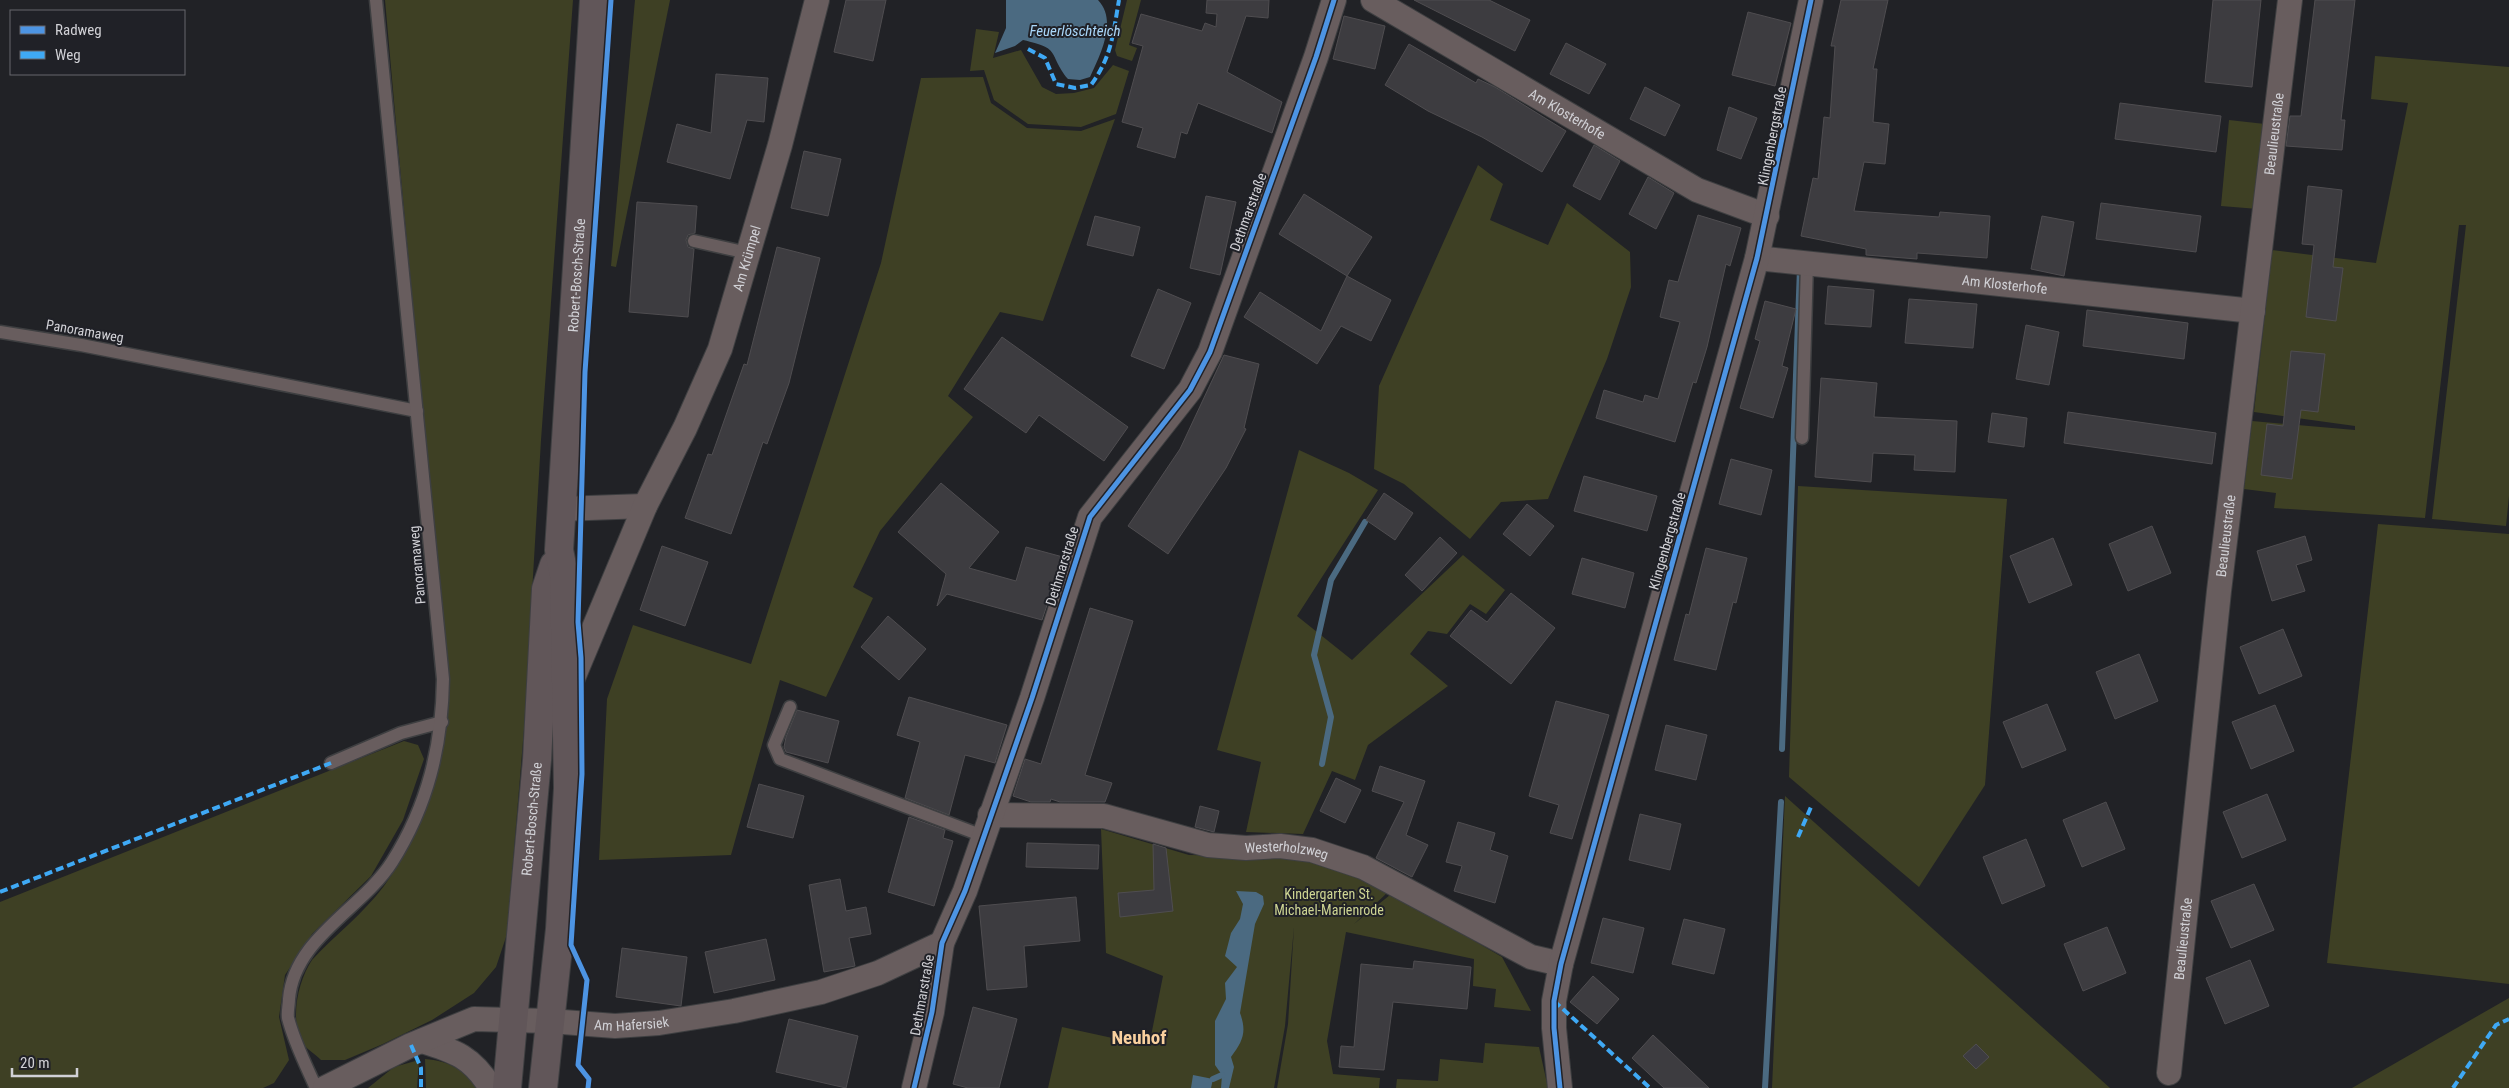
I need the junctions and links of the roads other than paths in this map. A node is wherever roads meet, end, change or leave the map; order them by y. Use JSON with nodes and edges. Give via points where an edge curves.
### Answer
{"nodes":[{"id":1,"x":376,"y":0,"type":"edge"},
{"id":2,"x":594,"y":0,"type":"edge"},
{"id":3,"x":817,"y":0,"type":"edge"},
{"id":4,"x":1334,"y":0,"type":"edge"},
{"id":5,"x":1374,"y":0,"type":"edge"},
{"id":6,"x":1811,"y":0,"type":"edge"},
{"id":7,"x":2290,"y":0,"type":"edge"},
{"id":8,"x":1767,"y":216,"type":"junction"},
{"id":9,"x":694,"y":241,"type":"dead end"},
{"id":10,"x":748,"y":253,"type":"junction"},
{"id":11,"x":1757,"y":258,"type":"junction"},
{"id":12,"x":1807,"y":263,"type":"junction"},
{"id":13,"x":2253,"y":312,"type":"junction"},
{"id":14,"x":0,"y":332,"type":"edge"},
{"id":15,"x":417,"y":411,"type":"junction"},
{"id":16,"x":1802,"y":438,"type":"dead end"},
{"id":17,"x":645,"y":506,"type":"junction"},
{"id":18,"x":560,"y":509,"type":"junction"},
{"id":19,"x":559,"y":550,"type":"junction"},
{"id":20,"x":567,"y":692,"type":"junction"},
{"id":21,"x":790,"y":707,"type":"dead end"},
{"id":22,"x":442,"y":722,"type":"junction"},
{"id":23,"x":331,"y":764,"type":"dead end"},
{"id":24,"x":987,"y":825,"type":"junction"},
{"id":25,"x":942,"y":943,"type":"junction"},
{"id":26,"x":1561,"y":964,"type":"junction"},
{"id":27,"x":514,"y":1019,"type":"junction"},
{"id":28,"x":550,"y":1021,"type":"junction"},
{"id":29,"x":422,"y":1041,"type":"junction"},
{"id":30,"x":2169,"y":1073,"type":"dead end"},
{"id":31,"x":316,"y":1088,"type":"edge"},
{"id":32,"x":325,"y":1088,"type":"edge"},
{"id":33,"x":491,"y":1088,"type":"edge"},
{"id":34,"x":507,"y":1088,"type":"edge"},
{"id":35,"x":543,"y":1088,"type":"edge"},
{"id":36,"x":914,"y":1088,"type":"edge"},
{"id":37,"x":1560,"y":1088,"type":"edge"}],
"edges":[{"from":1,"to":15,"type":"lane"},
{"from":2,"to":18,"type":"main road","name":"Robert-Bosch-Straße"},
{"from":3,"to":10,"type":"street","name":"Am Krümpel"},
{"from":4,"to":24,"type":"street","name":"Dethmarstraße","via":[[1210,352],[1190,390],[1090,517]]},
{"from":5,"to":8,"type":"street","name":"Am Klosterhofe","via":[[1697,190]]},
{"from":6,"to":8,"type":"street","name":"Klingenbergstraße"},
{"from":7,"to":13,"type":"street","name":"Beaulieustraße"},
{"from":8,"to":11,"type":"street","name":"Klingenbergstraße"},
{"from":9,"to":10,"type":"lane"},
{"from":10,"to":17,"type":"street","name":"Am Krümpel","via":[[720,349]]},
{"from":11,"to":12,"type":"street","name":"Am Klosterhofe"},
{"from":11,"to":26,"type":"street","name":"Klingenbergstraße"},
{"from":12,"to":13,"type":"street","name":"Am Klosterhofe"},
{"from":12,"to":16,"type":"lane"},
{"from":13,"to":30,"type":"street","name":"Beaulieustraße","via":[[2219,591]]},
{"from":14,"to":15,"type":"lane","name":"Panoramaweg"},
{"from":15,"to":22,"type":"lane","name":"Panoramaweg","via":[[443,679]]},
{"from":17,"to":18,"type":"street"},
{"from":17,"to":20,"type":"street","name":"Am Krümpel"},
{"from":18,"to":19,"type":"main road","name":"Robert-Bosch-Straße"},
{"from":19,"to":20,"type":"main road","name":"Robert-Bosch-Straße","via":[[564,575]]},
{"from":19,"to":27,"type":"main road","name":"Robert-Bosch-Straße","via":[[546,589],[538,760]]},
{"from":20,"to":28,"type":"main road","name":"Robert-Bosch-Straße","via":[[566,816],[560,929]]},
{"from":21,"to":24,"type":"lane","via":[[774,745],[780,759]]},
{"from":22,"to":23,"type":"lane","via":[[401,733]]},
{"from":22,"to":31,"type":"lane","name":"Panoramaweg","via":[[429,783],[410,830],[391,864],[315,943],[295,974],[288,1016]]},
{"from":24,"to":25,"type":"street","name":"Dethmarstraße","via":[[965,891]]},
{"from":24,"to":26,"type":"street","name":"Westerholzweg","via":[[1104,816],[1208,845],[1312,850],[1363,867],[1531,957]]},
{"from":25,"to":28,"type":"street","name":"Am Hafersiek","via":[[878,973],[829,989],[734,1011],[659,1023],[615,1026]]},
{"from":25,"to":36,"type":"street","name":"Dethmarstraße","via":[[932,1012]]},
{"from":26,"to":37,"type":"street","name":"Klingenbergstraße","via":[[1554,1001]]},
{"from":27,"to":28,"type":"street","name":"Am Hafersiek"},
{"from":27,"to":29,"type":"street","name":"Am Hafersiek","via":[[474,1019]]},
{"from":27,"to":34,"type":"main road","name":"Robert-Bosch-Straße"},
{"from":28,"to":35,"type":"main road","name":"Robert-Bosch-Straße"},
{"from":29,"to":32,"type":"street","name":"Am Hafersiek"},
{"from":29,"to":33,"type":"street","via":[[458,1052],[482,1073]]}]}
